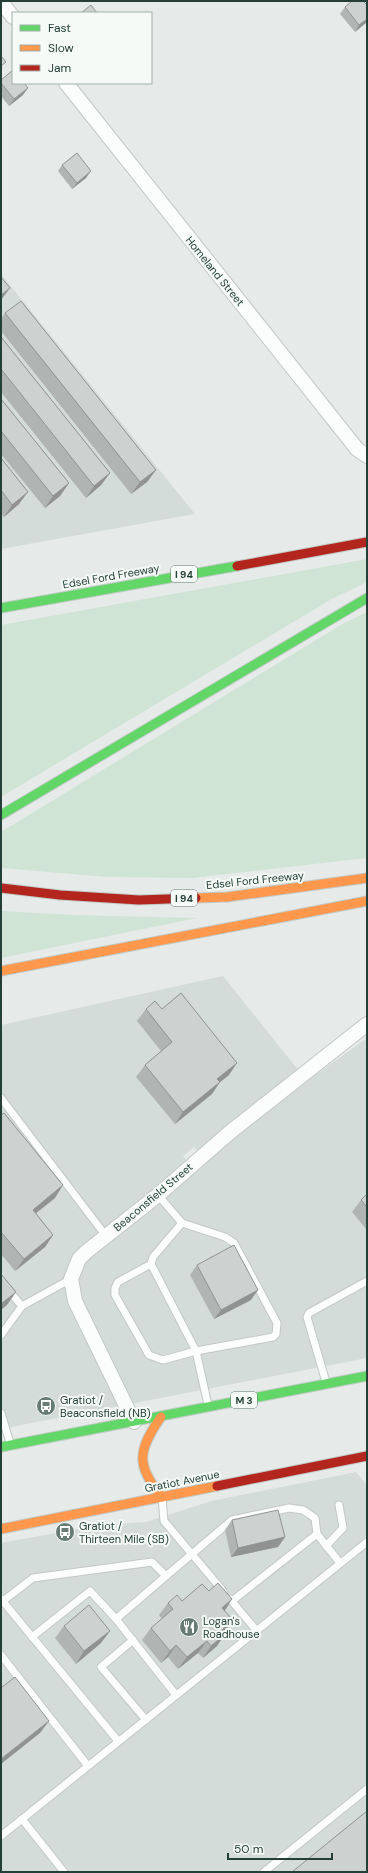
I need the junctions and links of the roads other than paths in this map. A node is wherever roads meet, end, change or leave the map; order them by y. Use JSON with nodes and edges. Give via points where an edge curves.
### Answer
{"nodes":[{"id":1,"x":1,"y":2,"type":"edge"},
{"id":2,"x":12,"y":16,"type":"edge"},
{"id":3,"x":67,"y":84,"type":"edge"},
{"id":4,"x":367,"y":456,"type":"edge"},
{"id":5,"x":367,"y":542,"type":"edge"},
{"id":6,"x":367,"y":598,"type":"edge"},
{"id":7,"x":1,"y":608,"type":"edge"},
{"id":8,"x":1,"y":815,"type":"edge"},
{"id":9,"x":367,"y":878,"type":"edge"},
{"id":10,"x":1,"y":888,"type":"edge"},
{"id":11,"x":367,"y":901,"type":"edge"},
{"id":12,"x":1,"y":971,"type":"edge"},
{"id":13,"x":367,"y":1024,"type":"edge"},
{"id":14,"x":1,"y":1098,"type":"edge"},
{"id":15,"x":158,"y":1195,"type":"junction"},
{"id":16,"x":182,"y":1223,"type":"junction"},
{"id":17,"x":106,"y":1236,"type":"junction"},
{"id":18,"x":151,"y":1264,"type":"junction"},
{"id":19,"x":71,"y":1279,"type":"junction"},
{"id":20,"x":367,"y":1281,"type":"edge"},
{"id":21,"x":1,"y":1282,"type":"edge"},
{"id":22,"x":22,"y":1306,"type":"junction"},
{"id":23,"x":1,"y":1335,"type":"edge"},
{"id":24,"x":196,"y":1351,"type":"junction"},
{"id":25,"x":367,"y":1376,"type":"edge"},
{"id":26,"x":327,"y":1384,"type":"junction"},
{"id":27,"x":208,"y":1408,"type":"junction"},
{"id":28,"x":1,"y":1413,"type":"edge"},
{"id":29,"x":161,"y":1417,"type":"junction"},
{"id":30,"x":134,"y":1422,"type":"junction"},
{"id":31,"x":11,"y":1445,"type":"junction"},
{"id":32,"x":1,"y":1447,"type":"edge"},
{"id":33,"x":367,"y":1456,"type":"edge"},
{"id":34,"x":162,"y":1497,"type":"junction"},
{"id":35,"x":339,"y":1505,"type":"dead end"},
{"id":36,"x":1,"y":1529,"type":"edge"},
{"id":37,"x":317,"y":1534,"type":"junction"},
{"id":38,"x":367,"y":1542,"type":"edge"},
{"id":39,"x":326,"y":1546,"type":"junction"},
{"id":40,"x":193,"y":1555,"type":"junction"},
{"id":41,"x":340,"y":1563,"type":"junction"},
{"id":42,"x":166,"y":1576,"type":"junction"},
{"id":43,"x":2,"y":1600,"type":"edge"},
{"id":44,"x":232,"y":1601,"type":"junction"},
{"id":45,"x":116,"y":1619,"type":"junction"},
{"id":46,"x":256,"y":1631,"type":"junction"},
{"id":47,"x":32,"y":1637,"type":"junction"},
{"id":48,"x":133,"y":1640,"type":"junction"},
{"id":49,"x":2,"y":1658,"type":"edge"},
{"id":50,"x":176,"y":1695,"type":"junction"},
{"id":51,"x":146,"y":1720,"type":"junction"},
{"id":52,"x":118,"y":1741,"type":"junction"},
{"id":53,"x":88,"y":1766,"type":"junction"},
{"id":54,"x":367,"y":1789,"type":"edge"},
{"id":55,"x":22,"y":1819,"type":"junction"},
{"id":56,"x":1,"y":1836,"type":"edge"},
{"id":57,"x":64,"y":1872,"type":"edge"},
{"id":58,"x":264,"y":1872,"type":"edge"}],
"edges":[{"from":1,"to":2,"type":"street"},
{"from":3,"to":4,"type":"street","name":"Homeland Street","via":[[357,449]]},
{"from":5,"to":7,"type":"main road","name":"Edsel Ford Freeway","number":"I 94"},
{"from":6,"to":8,"type":"main road"},
{"from":9,"to":10,"type":"main road","name":"Edsel Ford Freeway","number":"I 94","via":[[227,897],[139,900]]},
{"from":11,"to":12,"type":"main road"},
{"from":13,"to":15,"type":"street","name":"Beaconsfield Street","via":[[229,1133]]},
{"from":14,"to":17,"type":"lane"},
{"from":15,"to":16,"type":"lane"},
{"from":15,"to":17,"type":"street","name":"Beaconsfield Street"},
{"from":16,"to":18,"type":"lane","via":[[153,1257]]},
{"from":16,"to":24,"type":"lane","via":[[225,1237],[234,1243],[278,1327],[273,1336]]},
{"from":17,"to":19,"type":"street","name":"Beaconsfield Street","via":[[79,1259]]},
{"from":18,"to":24,"type":"lane"},
{"from":18,"to":24,"type":"lane","via":[[118,1282],[115,1295],[149,1355],[163,1360]]},
{"from":19,"to":22,"type":"lane"},
{"from":19,"to":30,"type":"street","via":[[80,1313]]},
{"from":20,"to":26,"type":"lane","via":[[308,1313],[307,1317]]},
{"from":21,"to":22,"type":"lane"},
{"from":22,"to":23,"type":"lane"},
{"from":24,"to":27,"type":"lane"},
{"from":25,"to":26,"type":"main road","number":"M 3"},
{"from":26,"to":27,"type":"main road","number":"M 3"},
{"from":27,"to":29,"type":"main road","number":"M 3"},
{"from":28,"to":31,"type":"lane"},
{"from":29,"to":30,"type":"main road","number":"M 3"},
{"from":29,"to":34,"type":"main road","via":[[150,1433],[142,1456],[142,1466],[146,1477]]},
{"from":30,"to":31,"type":"main road","number":"M 3"},
{"from":31,"to":32,"type":"main road","number":"M 3"},
{"from":33,"to":34,"type":"main road","name":"Gratiot Avenue"},
{"from":34,"to":36,"type":"main road","name":"Gratiot Avenue"},
{"from":34,"to":40,"type":"lane","via":[[164,1521]]},
{"from":35,"to":39,"type":"lane","via":[[343,1528]]},
{"from":37,"to":39,"type":"lane"},
{"from":37,"to":40,"type":"lane","via":[[315,1518],[303,1510],[289,1508],[232,1520]]},
{"from":37,"to":44,"type":"lane"},
{"from":38,"to":41,"type":"lane"},
{"from":39,"to":41,"type":"lane"},
{"from":40,"to":42,"type":"lane"},
{"from":40,"to":44,"type":"lane"},
{"from":41,"to":46,"type":"lane"},
{"from":42,"to":43,"type":"lane","via":[[152,1562],[33,1578]]},
{"from":42,"to":45,"type":"lane"},
{"from":43,"to":47,"type":"lane"},
{"from":44,"to":46,"type":"lane"},
{"from":45,"to":47,"type":"lane","via":[[90,1591]]},
{"from":45,"to":48,"type":"lane"},
{"from":46,"to":50,"type":"lane"},
{"from":47,"to":52,"type":"lane"},
{"from":48,"to":50,"type":"lane"},
{"from":48,"to":51,"type":"lane","via":[[101,1666]]},
{"from":49,"to":53,"type":"lane"},
{"from":50,"to":51,"type":"lane"},
{"from":51,"to":52,"type":"lane"},
{"from":52,"to":53,"type":"lane"},
{"from":53,"to":55,"type":"lane"},
{"from":54,"to":58,"type":"lane"},
{"from":55,"to":56,"type":"lane"},
{"from":55,"to":57,"type":"lane"}]}
